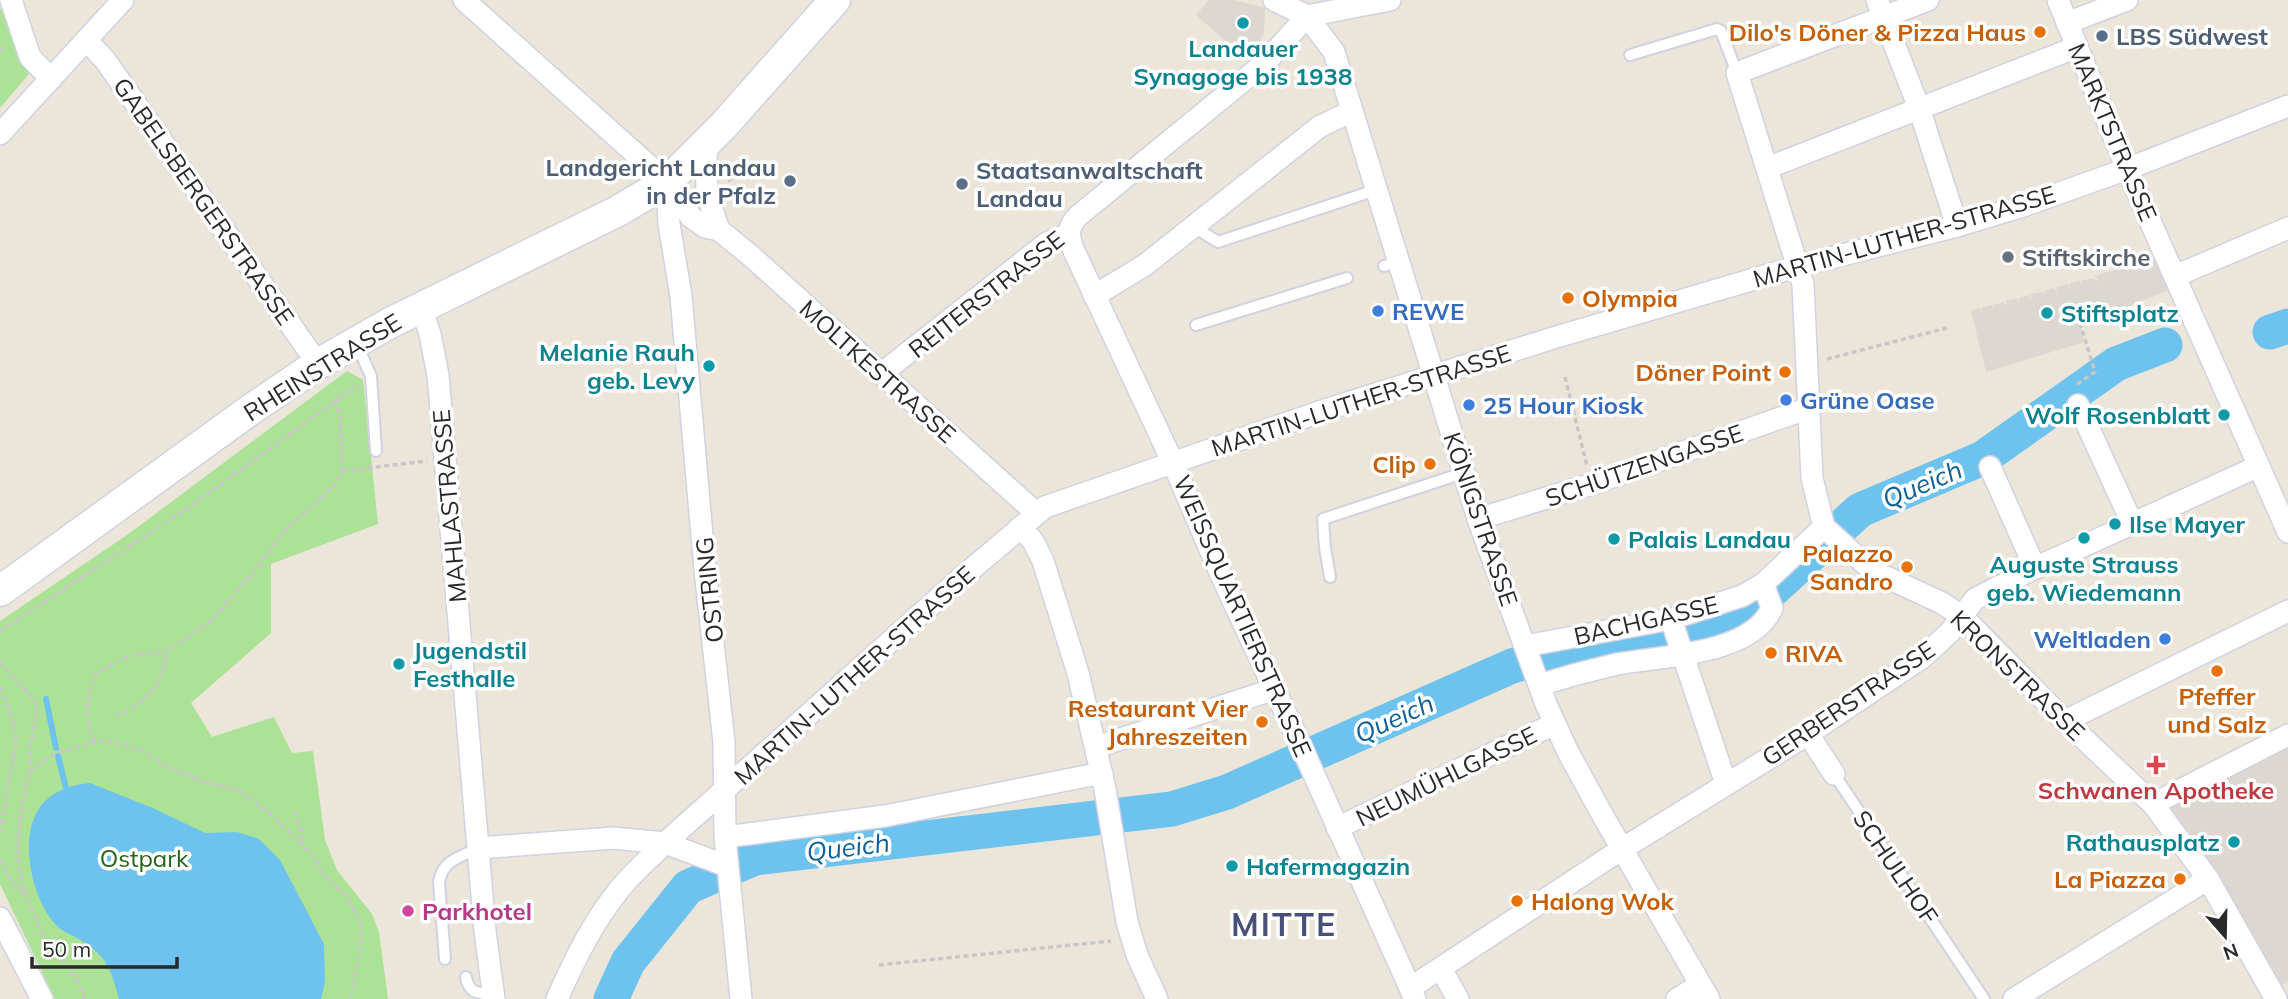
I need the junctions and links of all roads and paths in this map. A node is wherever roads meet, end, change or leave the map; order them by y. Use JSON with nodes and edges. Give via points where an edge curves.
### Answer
{"nodes":[{"id":1,"x":10,"y":0,"type":"edge"},
{"id":2,"x":123,"y":0,"type":"edge"},
{"id":3,"x":464,"y":0,"type":"edge"},
{"id":4,"x":835,"y":0,"type":"edge"},
{"id":5,"x":1274,"y":0,"type":"edge"},
{"id":6,"x":1390,"y":0,"type":"edge"},
{"id":7,"x":1928,"y":0,"type":"edge"},
{"id":8,"x":2058,"y":0,"type":"edge"},
{"id":9,"x":2127,"y":0,"type":"edge"},
{"id":10,"x":1881,"y":9,"type":"edge"},
{"id":11,"x":1307,"y":16,"type":"junction"},
{"id":12,"x":2067,"y":23,"type":"junction"},
{"id":13,"x":87,"y":41,"type":"junction"},
{"id":14,"x":2077,"y":47,"type":"junction"},
{"id":15,"x":1630,"y":55,"type":"dead end"},
{"id":16,"x":1737,"y":74,"type":"junction"},
{"id":17,"x":51,"y":79,"type":"junction"},
{"id":18,"x":2288,"y":106,"type":"edge"},
{"id":19,"x":1919,"y":108,"type":"junction"},
{"id":20,"x":1352,"y":111,"type":"junction"},
{"id":21,"x":0,"y":134,"type":"edge"},
{"id":22,"x":706,"y":144,"type":"junction"},
{"id":23,"x":1767,"y":168,"type":"junction"},
{"id":24,"x":2127,"y":169,"type":"junction"},
{"id":25,"x":737,"y":176,"type":"dead end"},
{"id":26,"x":729,"y":179,"type":"dead end"},
{"id":27,"x":667,"y":182,"type":"junction"},
{"id":28,"x":1376,"y":190,"type":"junction"},
{"id":29,"x":1957,"y":226,"type":"junction"},
{"id":30,"x":1194,"y":227,"type":"junction"},
{"id":31,"x":2288,"y":228,"type":"edge"},
{"id":32,"x":719,"y":230,"type":"junction"},
{"id":33,"x":1069,"y":234,"type":"junction"},
{"id":34,"x":1799,"y":266,"type":"junction"},
{"id":35,"x":2175,"y":276,"type":"junction"},
{"id":36,"x":1347,"y":278,"type":"dead end"},
{"id":37,"x":1094,"y":296,"type":"junction"},
{"id":38,"x":421,"y":307,"type":"junction"},
{"id":39,"x":1196,"y":325,"type":"dead end"},
{"id":40,"x":2081,"y":326,"type":"dead end"},
{"id":41,"x":1947,"y":328,"type":"dead end"},
{"id":42,"x":355,"y":342,"type":"junction"},
{"id":43,"x":1818,"y":361,"type":"dead end"},
{"id":44,"x":318,"y":364,"type":"junction"},
{"id":45,"x":881,"y":374,"type":"junction"},
{"id":46,"x":371,"y":376,"type":"junction"},
{"id":47,"x":1434,"y":376,"type":"junction"},
{"id":48,"x":1565,"y":377,"type":"dead end"},
{"id":49,"x":2074,"y":397,"type":"joint"},
{"id":50,"x":336,"y":400,"type":"junction"},
{"id":51,"x":1809,"y":408,"type":"junction"},
{"id":52,"x":376,"y":451,"type":"dead end"},
{"id":53,"x":444,"y":459,"type":"junction"},
{"id":54,"x":1173,"y":463,"type":"junction"},
{"id":55,"x":2259,"y":466,"type":"junction"},
{"id":56,"x":1990,"y":467,"type":"dead end"},
{"id":57,"x":342,"y":471,"type":"junction"},
{"id":58,"x":1463,"y":473,"type":"junction"},
{"id":59,"x":1592,"y":484,"type":"junction"},
{"id":60,"x":2279,"y":488,"type":"edge"},
{"id":61,"x":1478,"y":519,"type":"junction"},
{"id":62,"x":1028,"y":520,"type":"junction"},
{"id":63,"x":2132,"y":523,"type":"junction"},
{"id":64,"x":2288,"y":532,"type":"edge"},
{"id":65,"x":1830,"y":534,"type":"junction"},
{"id":66,"x":2035,"y":568,"type":"junction"},
{"id":67,"x":1330,"y":577,"type":"dead end"},
{"id":68,"x":0,"y":591,"type":"edge"},
{"id":69,"x":1767,"y":594,"type":"junction"},
{"id":70,"x":2288,"y":611,"type":"edge"},
{"id":71,"x":1963,"y":617,"type":"junction"},
{"id":72,"x":0,"y":631,"type":"edge"},
{"id":73,"x":1677,"y":640,"type":"junction"},
{"id":74,"x":1525,"y":646,"type":"junction"},
{"id":75,"x":167,"y":652,"type":"junction"},
{"id":76,"x":0,"y":663,"type":"edge"},
{"id":77,"x":1538,"y":681,"type":"junction"},
{"id":78,"x":0,"y":687,"type":"edge"},
{"id":79,"x":1275,"y":690,"type":"junction"},
{"id":80,"x":116,"y":716,"type":"dead end"},
{"id":81,"x":2065,"y":721,"type":"junction"},
{"id":82,"x":1554,"y":724,"type":"junction"},
{"id":83,"x":1808,"y":734,"type":"junction"},
{"id":84,"x":2288,"y":735,"type":"edge"},
{"id":85,"x":94,"y":742,"type":"junction"},
{"id":86,"x":1096,"y":747,"type":"junction"},
{"id":87,"x":30,"y":770,"type":"junction"},
{"id":88,"x":1834,"y":774,"type":"joint"},
{"id":89,"x":1103,"y":781,"type":"junction"},
{"id":90,"x":1726,"y":783,"type":"junction"},
{"id":91,"x":724,"y":792,"type":"junction"},
{"id":92,"x":2152,"y":804,"type":"junction"},
{"id":93,"x":294,"y":811,"type":"dead end"},
{"id":94,"x":1337,"y":828,"type":"junction"},
{"id":95,"x":0,"y":832,"type":"edge"},
{"id":96,"x":301,"y":843,"type":"junction"},
{"id":97,"x":665,"y":843,"type":"junction"},
{"id":98,"x":478,"y":848,"type":"junction"},
{"id":99,"x":1622,"y":849,"type":"junction"},
{"id":100,"x":726,"y":852,"type":"junction"},
{"id":101,"x":0,"y":860,"type":"edge"},
{"id":102,"x":2208,"y":879,"type":"junction"},
{"id":103,"x":25,"y":896,"type":"junction"},
{"id":104,"x":0,"y":918,"type":"edge"},
{"id":105,"x":1131,"y":938,"type":"junction"},
{"id":106,"x":8,"y":953,"type":"edge"},
{"id":107,"x":445,"y":959,"type":"dead end"},
{"id":108,"x":879,"y":965,"type":"dead end"},
{"id":109,"x":1441,"y":969,"type":"junction"},
{"id":110,"x":466,"y":977,"type":"dead end"},
{"id":111,"x":2279,"y":990,"type":"edge"},
{"id":112,"x":1705,"y":992,"type":"edge"},
{"id":113,"x":1413,"y":993,"type":"edge"},
{"id":114,"x":494,"y":997,"type":"edge"},
{"id":115,"x":42,"y":999,"type":"edge"},
{"id":116,"x":85,"y":999,"type":"edge"},
{"id":117,"x":350,"y":999,"type":"edge"},
{"id":118,"x":558,"y":999,"type":"edge"},
{"id":119,"x":741,"y":999,"type":"edge"},
{"id":120,"x":1157,"y":999,"type":"edge"},
{"id":121,"x":1458,"y":999,"type":"edge"},
{"id":122,"x":1677,"y":999,"type":"edge"},
{"id":123,"x":1984,"y":999,"type":"edge"},
{"id":124,"x":2014,"y":999,"type":"edge"}],
"edges":[{"from":1,"to":17,"type":"street","via":[[30,57]]},
{"from":2,"to":13,"type":"street"},
{"from":3,"to":27,"type":"street","name":"MOLTKESTRASSE"},
{"from":4,"to":22,"type":"main road","name":"RHEINSTRASSE"},
{"from":5,"to":11,"type":"street"},
{"from":6,"to":11,"type":"street"},
{"from":7,"to":10,"type":"street"},
{"from":8,"to":12,"type":"street","name":"MARKTSTRASSE"},
{"from":9,"to":12,"type":"street"},
{"from":10,"to":16,"type":"street"},
{"from":10,"to":19,"type":"street"},
{"from":11,"to":20,"type":"street","name":"KÖNIGSTRASSE","via":[[1334,52]]},
{"from":11,"to":33,"type":"street","name":"REITERSTRASSE","via":[[1266,62],[1074,220]]},
{"from":12,"to":14,"type":"street","name":"MARKTSTRASSE"},
{"from":13,"to":17,"type":"street"},
{"from":13,"to":44,"type":"street","name":"GABELSBERGERSTRASSE","via":[[106,60]]},
{"from":14,"to":19,"type":"street"},
{"from":14,"to":24,"type":"street","name":"MARKTSTRASSE"},
{"from":15,"to":16,"type":"lane","via":[[1717,30],[1725,39]]},
{"from":16,"to":23,"type":"street"},
{"from":17,"to":21,"type":"street"},
{"from":18,"to":24,"type":"street","name":"MARTIN-LUTHER-STRASSE"},
{"from":19,"to":23,"type":"street"},
{"from":19,"to":29,"type":"street"},
{"from":20,"to":28,"type":"street","name":"KÖNIGSTRASSE"},
{"from":20,"to":30,"type":"street","via":[[1319,127]]},
{"from":22,"to":27,"type":"main road","name":"RHEINSTRASSE"},
{"from":22,"to":32,"type":"street","via":[[708,194]]},
{"from":23,"to":34,"type":"street"},
{"from":24,"to":29,"type":"street","name":"MARTIN-LUTHER-STRASSE"},
{"from":24,"to":35,"type":"street","name":"MARKTSTRASSE"},
{"from":25,"to":26,"type":"path"},
{"from":27,"to":32,"type":"street","name":"MOLTKESTRASSE","via":[[691,217]]},
{"from":27,"to":38,"type":"main road","name":"RHEINSTRASSE","via":[[618,211]]},
{"from":27,"to":91,"type":"street","name":"OSTRING","via":[[724,742]]},
{"from":28,"to":30,"type":"lane","via":[[1218,242]]},
{"from":28,"to":47,"type":"street","name":"KÖNIGSTRASSE","via":[[1391,264]]},
{"from":29,"to":34,"type":"street","name":"MARTIN-LUTHER-STRASSE"},
{"from":30,"to":37,"type":"street"},
{"from":31,"to":35,"type":"street"},
{"from":32,"to":45,"type":"street","name":"MOLTKESTRASSE"},
{"from":33,"to":37,"type":"street","name":"WEISSQUARTIERSTRASSE"},
{"from":33,"to":45,"type":"street","name":"REITERSTRASSE","via":[[1047,243]]},
{"from":34,"to":47,"type":"street","name":"MARTIN-LUTHER-STRASSE"},
{"from":34,"to":51,"type":"street"},
{"from":35,"to":55,"type":"street","name":"MARKTSTRASSE"},
{"from":36,"to":39,"type":"lane"},
{"from":37,"to":54,"type":"street","name":"WEISSQUARTIERSTRASSE"},
{"from":38,"to":42,"type":"main road","name":"RHEINSTRASSE"},
{"from":38,"to":53,"type":"street","name":"MAHLASTRASSE","via":[[434,351]]},
{"from":40,"to":49,"type":"path","via":[[2095,372]]},
{"from":41,"to":43,"type":"path"},
{"from":42,"to":44,"type":"main road","name":"RHEINSTRASSE"},
{"from":42,"to":46,"type":"lane"},
{"from":44,"to":68,"type":"main road","name":"RHEINSTRASSE"},
{"from":45,"to":62,"type":"street","name":"MOLTKESTRASSE"},
{"from":46,"to":50,"type":"path"},
{"from":46,"to":52,"type":"lane"},
{"from":47,"to":54,"type":"street","name":"MARTIN-LUTHER-STRASSE"},
{"from":47,"to":58,"type":"street","name":"KÖNIGSTRASSE"},
{"from":48,"to":59,"type":"path"},
{"from":49,"to":63,"type":"street"},
{"from":50,"to":57,"type":"path"},
{"from":50,"to":72,"type":"path","via":[[188,508]]},
{"from":51,"to":59,"type":"street","name":"SCHÜTZENGASSE"},
{"from":51,"to":65,"type":"street","via":[[1812,478]]},
{"from":53,"to":57,"type":"path"},
{"from":53,"to":98,"type":"street","name":"MAHLASTRASSE"},
{"from":54,"to":62,"type":"street","name":"MARTIN-LUTHER-STRASSE","via":[[1057,502]]},
{"from":54,"to":79,"type":"street","name":"WEISSQUARTIERSTRASSE"},
{"from":55,"to":60,"type":"street","name":"MARKTSTRASSE"},
{"from":55,"to":63,"type":"street","name":"GERBERSTRASSE"},
{"from":56,"to":66,"type":"street"},
{"from":57,"to":75,"type":"path","via":[[335,485],[285,530],[210,622]]},
{"from":58,"to":61,"type":"street","name":"KÖNIGSTRASSE"},
{"from":58,"to":67,"type":"lane","via":[[1323,519]]},
{"from":59,"to":61,"type":"street","name":"SCHÜTZENGASSE"},
{"from":60,"to":64,"type":"street","name":"MARKTSTRASSE"},
{"from":61,"to":74,"type":"street","name":"KÖNIGSTRASSE"},
{"from":62,"to":86,"type":"street","name":"MOLTKESTRASSE","via":[[1078,673]]},
{"from":62,"to":91,"type":"street","name":"MARTIN-LUTHER-STRASSE"},
{"from":63,"to":66,"type":"street","name":"GERBERSTRASSE"},
{"from":65,"to":69,"type":"street","name":"BACHGASSE"},
{"from":65,"to":71,"type":"street","name":"KRONSTRASSE","via":[[1873,571]]},
{"from":66,"to":71,"type":"street","name":"GERBERSTRASSE","via":[[1975,599]]},
{"from":69,"to":73,"type":"street","name":"BACHGASSE","via":[[1766,621],[1732,642]]},
{"from":69,"to":74,"type":"street","name":"BACHGASSE","via":[[1742,596],[1671,619]]},
{"from":70,"to":81,"type":"street"},
{"from":71,"to":81,"type":"street","name":"KRONSTRASSE"},
{"from":71,"to":83,"type":"street","name":"GERBERSTRASSE","via":[[1923,657]]},
{"from":73,"to":77,"type":"street","name":"BACHGASSE","via":[[1617,664]]},
{"from":73,"to":90,"type":"street"},
{"from":74,"to":77,"type":"street","name":"KÖNIGSTRASSE"},
{"from":75,"to":80,"type":"path","via":[[163,674],[152,694]]},
{"from":75,"to":85,"type":"path","via":[[136,654],[95,674],[87,719]]},
{"from":76,"to":87,"type":"path","via":[[34,699],[37,711]]},
{"from":77,"to":82,"type":"street","name":"KÖNIGSTRASSE"},
{"from":78,"to":95,"type":"path","via":[[16,742]]},
{"from":79,"to":86,"type":"street"},
{"from":79,"to":94,"type":"street","name":"WEISSQUARTIERSTRASSE"},
{"from":81,"to":92,"type":"street","name":"KRONSTRASSE"},
{"from":82,"to":94,"type":"street","name":"NEUMÜHLGASSE"},
{"from":82,"to":99,"type":"street","name":"KÖNIGSTRASSE"},
{"from":83,"to":88,"type":"street","name":"SCHULHOF"},
{"from":83,"to":90,"type":"street","name":"GERBERSTRASSE"},
{"from":84,"to":92,"type":"street"},
{"from":85,"to":87,"type":"path","via":[[58,752]]},
{"from":85,"to":96,"type":"path","via":[[105,740],[139,749],[201,781],[239,790]]},
{"from":86,"to":89,"type":"street","name":"MOLTKESTRASSE"},
{"from":87,"to":103,"type":"path","via":[[17,840]]},
{"from":88,"to":123,"type":"lane","name":"SCHULHOF"},
{"from":89,"to":100,"type":"street","via":[[886,816]]},
{"from":89,"to":105,"type":"street","name":"MOLTKESTRASSE"},
{"from":90,"to":99,"type":"street","name":"GERBERSTRASSE"},
{"from":91,"to":97,"type":"street","name":"MARTIN-LUTHER-STRASSE"},
{"from":91,"to":100,"type":"street","name":"OSTRING"},
{"from":92,"to":102,"type":"street","name":"KRONSTRASSE"},
{"from":93,"to":96,"type":"path"},
{"from":94,"to":113,"type":"street","name":"WEISSQUARTIERSTRASSE"},
{"from":96,"to":117,"type":"path","via":[[327,879],[346,895],[360,922],[361,945]]},
{"from":97,"to":98,"type":"street","via":[[613,838]]},
{"from":97,"to":100,"type":"street","via":[[709,858]]},
{"from":97,"to":118,"type":"street","name":"MARTIN-LUTHER-STRASSE","via":[[618,890],[576,956]]},
{"from":98,"to":107,"type":"lane","via":[[454,858],[440,874]]},
{"from":98,"to":114,"type":"street","name":"MAHLASTRASSE"},
{"from":99,"to":109,"type":"street","name":"GERBERSTRASSE"},
{"from":99,"to":112,"type":"street","name":"KÖNIGSTRASSE"},
{"from":100,"to":119,"type":"street","name":"OSTRING"},
{"from":101,"to":103,"type":"path"},
{"from":102,"to":111,"type":"street","name":"KRONSTRASSE"},
{"from":102,"to":124,"type":"street"},
{"from":103,"to":116,"type":"path","via":[[46,939],[82,986]]},
{"from":104,"to":106,"type":"street"},
{"from":105,"to":108,"type":"path"},
{"from":105,"to":120,"type":"street","name":"MOLTKESTRASSE"},
{"from":106,"to":115,"type":"street"},
{"from":109,"to":113,"type":"street","name":"GERBERSTRASSE"},
{"from":109,"to":121,"type":"street"},
{"from":110,"to":114,"type":"lane","via":[[474,992]]},
{"from":112,"to":122,"type":"street"}]}
